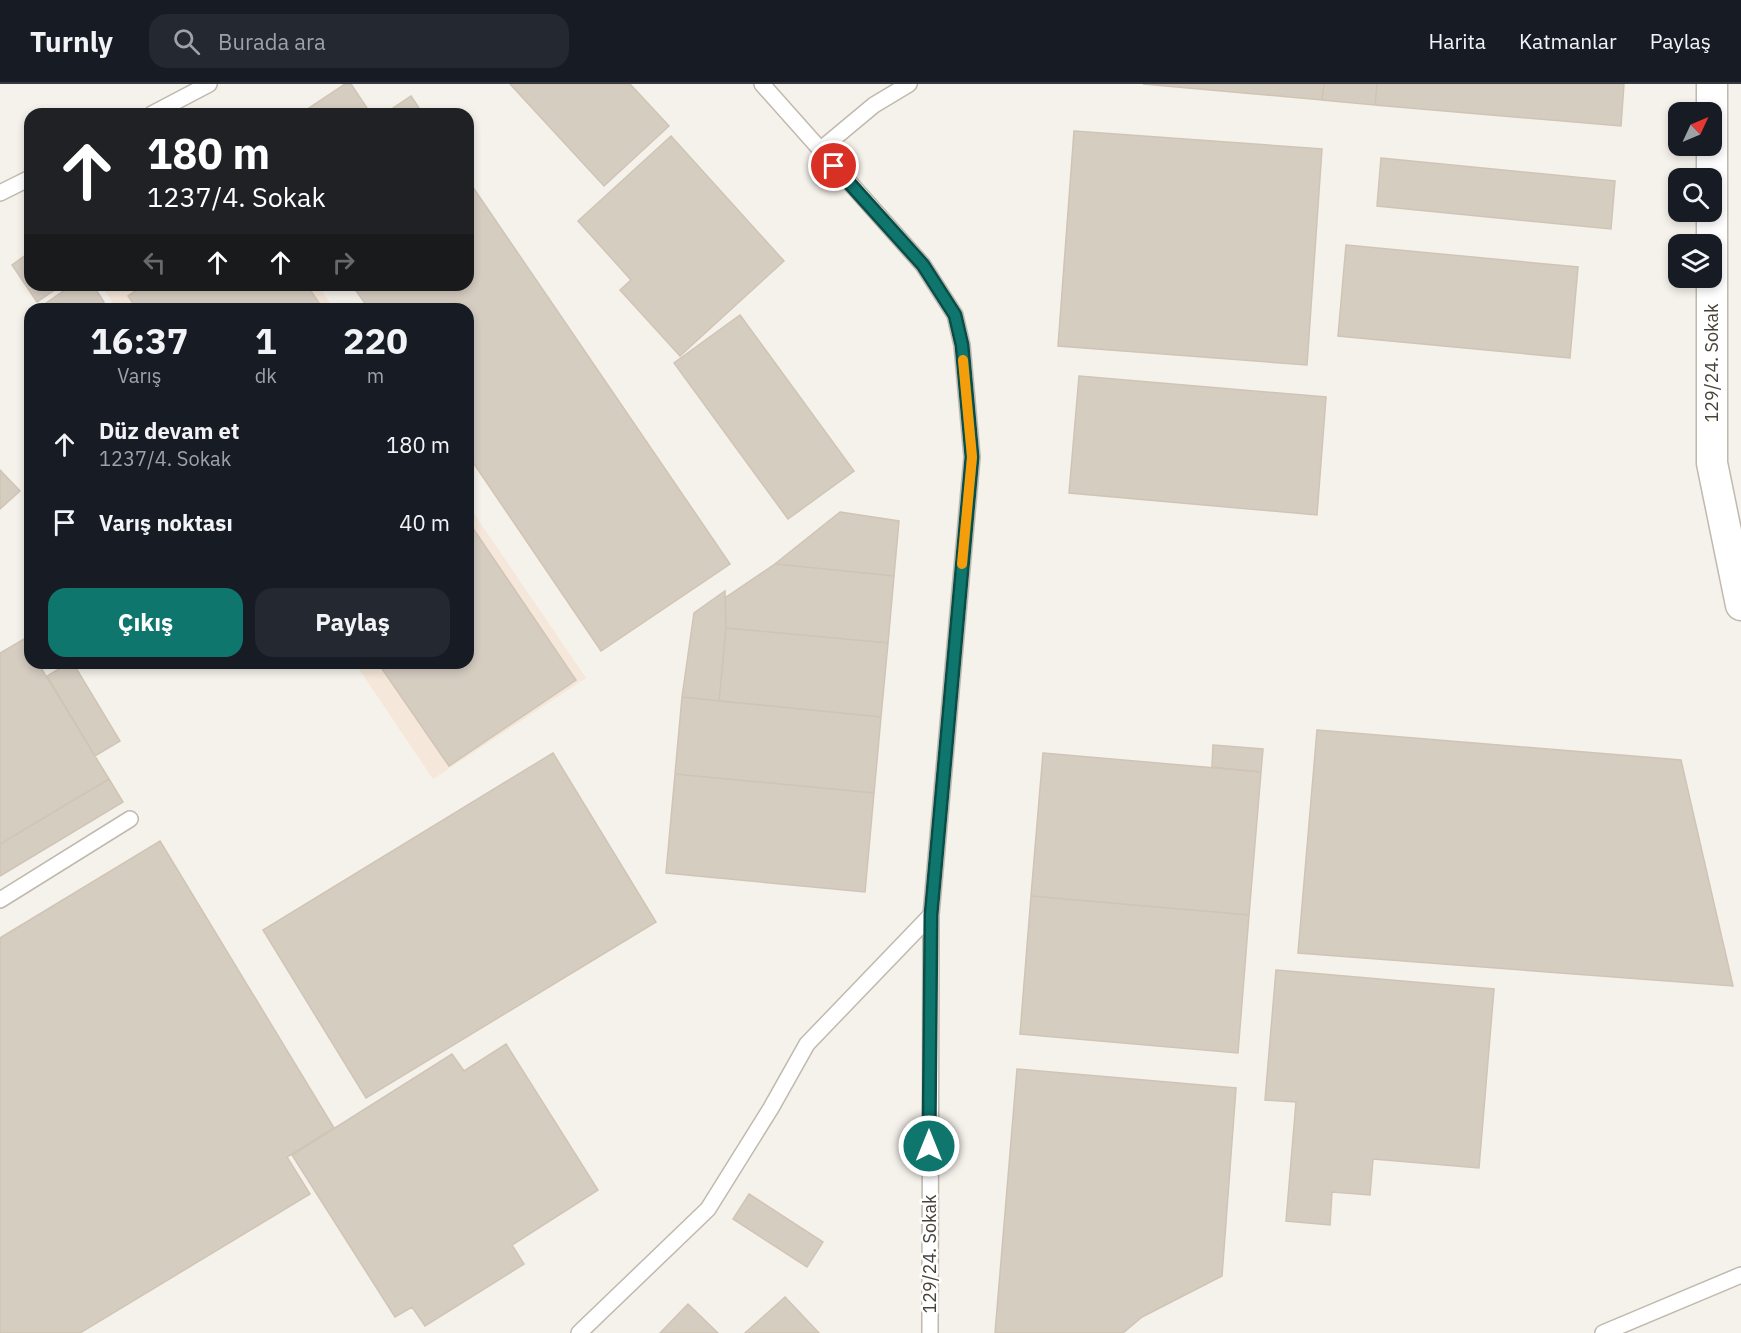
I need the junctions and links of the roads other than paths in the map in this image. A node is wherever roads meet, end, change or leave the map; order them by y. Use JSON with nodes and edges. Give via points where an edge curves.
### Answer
{"nodes":[{"id":1,"x":762,"y":84,"type":"edge"},
{"id":2,"x":909,"y":84,"type":"edge"},
{"id":3,"x":1712,"y":84,"type":"edge"},
{"id":4,"x":201,"y":86,"type":"edge"},
{"id":5,"x":162,"y":108,"type":"edge"},
{"id":6,"x":820,"y":150,"type":"junction"},
{"id":7,"x":24,"y":181,"type":"edge"},
{"id":8,"x":0,"y":193,"type":"edge"},
{"id":9,"x":1741,"y":605,"type":"edge"},
{"id":10,"x":130,"y":819,"type":"dead end"},
{"id":11,"x":0,"y":900,"type":"edge"},
{"id":12,"x":931,"y":915,"type":"junction"},
{"id":13,"x":1741,"y":1275,"type":"edge"},
{"id":14,"x":579,"y":1333,"type":"edge"},
{"id":15,"x":930,"y":1333,"type":"edge"},
{"id":16,"x":1603,"y":1333,"type":"edge"}],
"edges":[{"from":1,"to":6,"type":"lane","name":"129/24. Sokak"},
{"from":2,"to":6,"type":"lane","via":[[874,105]]},
{"from":3,"to":9,"type":"street","name":"129/24. Sokak","via":[[1712,463]]},
{"from":4,"to":5,"type":"lane"},
{"from":6,"to":12,"type":"lane","name":"129/24. Sokak","via":[[923,265],[955,315],[962,345],[972,457]]},
{"from":7,"to":8,"type":"lane"},
{"from":10,"to":11,"type":"lane"},
{"from":12,"to":14,"type":"lane","via":[[807,1044],[708,1209]]},
{"from":12,"to":15,"type":"lane","name":"129/24. Sokak"},
{"from":13,"to":16,"type":"lane"}]}
